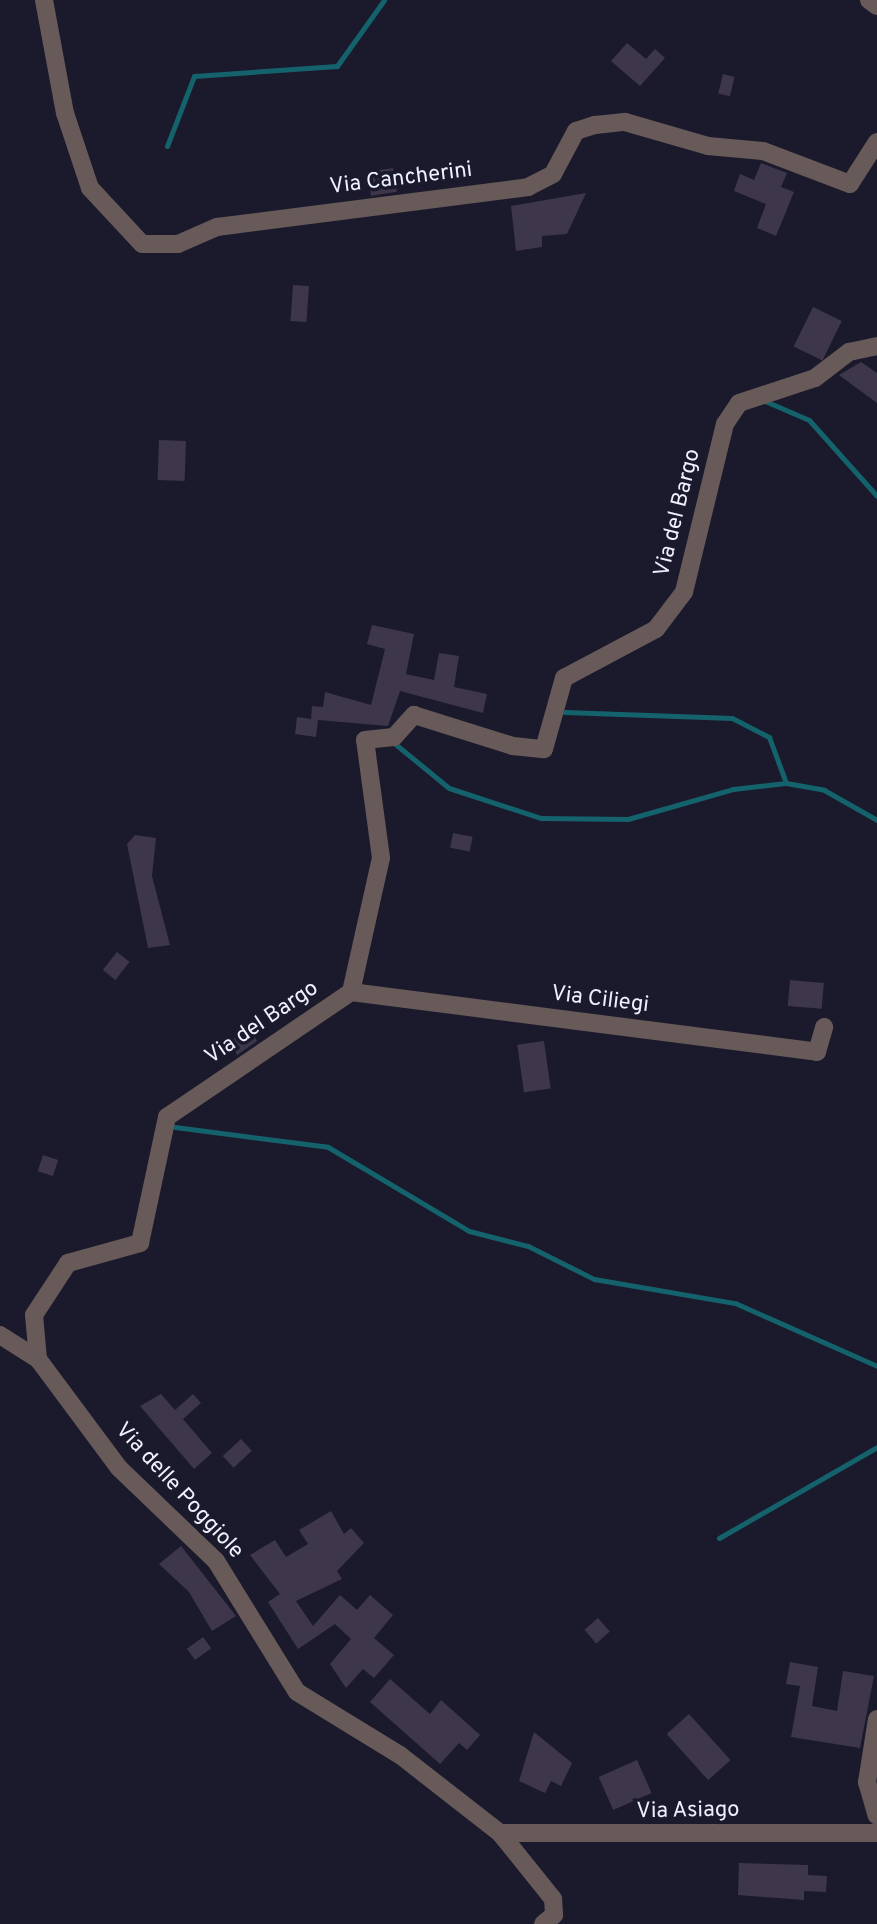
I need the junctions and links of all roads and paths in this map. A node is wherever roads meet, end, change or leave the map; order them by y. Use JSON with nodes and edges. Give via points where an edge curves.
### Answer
{"nodes":[{"id":1,"x":44,"y":0,"type":"edge"},
{"id":2,"x":869,"y":0,"type":"edge"},
{"id":3,"x":877,"y":6,"type":"edge"},
{"id":4,"x":877,"y":142,"type":"edge"},
{"id":5,"x":877,"y":346,"type":"edge"},
{"id":6,"x":351,"y":992,"type":"junction"},
{"id":7,"x":824,"y":1027,"type":"dead end"},
{"id":8,"x":0,"y":1335,"type":"edge"},
{"id":9,"x":38,"y":1359,"type":"junction"},
{"id":10,"x":877,"y":1719,"type":"edge"},
{"id":11,"x":877,"y":1816,"type":"edge"},
{"id":12,"x":500,"y":1833,"type":"junction"},
{"id":13,"x":877,"y":1833,"type":"edge"},
{"id":14,"x":543,"y":1924,"type":"edge"}],
"edges":[{"from":1,"to":4,"type":"street","name":"Via Cancherini","via":[[65,113],[90,188],[142,244],[178,244],[217,227],[528,187],[553,174],[576,131],[595,125],[625,122],[708,146],[763,151],[850,184]]},
{"from":2,"to":3,"type":"street"},
{"from":5,"to":6,"type":"street","name":"Via del Bargo","via":[[849,352],[815,378],[739,403],[725,424],[684,592],[656,629],[564,678],[544,749],[414,715],[394,737],[365,740],[381,858]]},
{"from":6,"to":7,"type":"street","name":"Via Ciliegi","via":[[817,1052]]},
{"from":6,"to":9,"type":"street","name":"Via del Bargo","via":[[167,1117],[140,1243],[68,1263],[34,1315]]},
{"from":8,"to":9,"type":"street","name":"Via delle Poggiole"},
{"from":9,"to":12,"type":"street","name":"Via delle Poggiole","via":[[119,1468],[216,1561],[297,1692],[400,1755]]},
{"from":10,"to":11,"type":"street","via":[[867,1782]]},
{"from":12,"to":13,"type":"street","name":"Via Asiago"},
{"from":12,"to":14,"type":"street","name":"Via delle Poggiole","via":[[553,1899],[554,1915]]}]}
